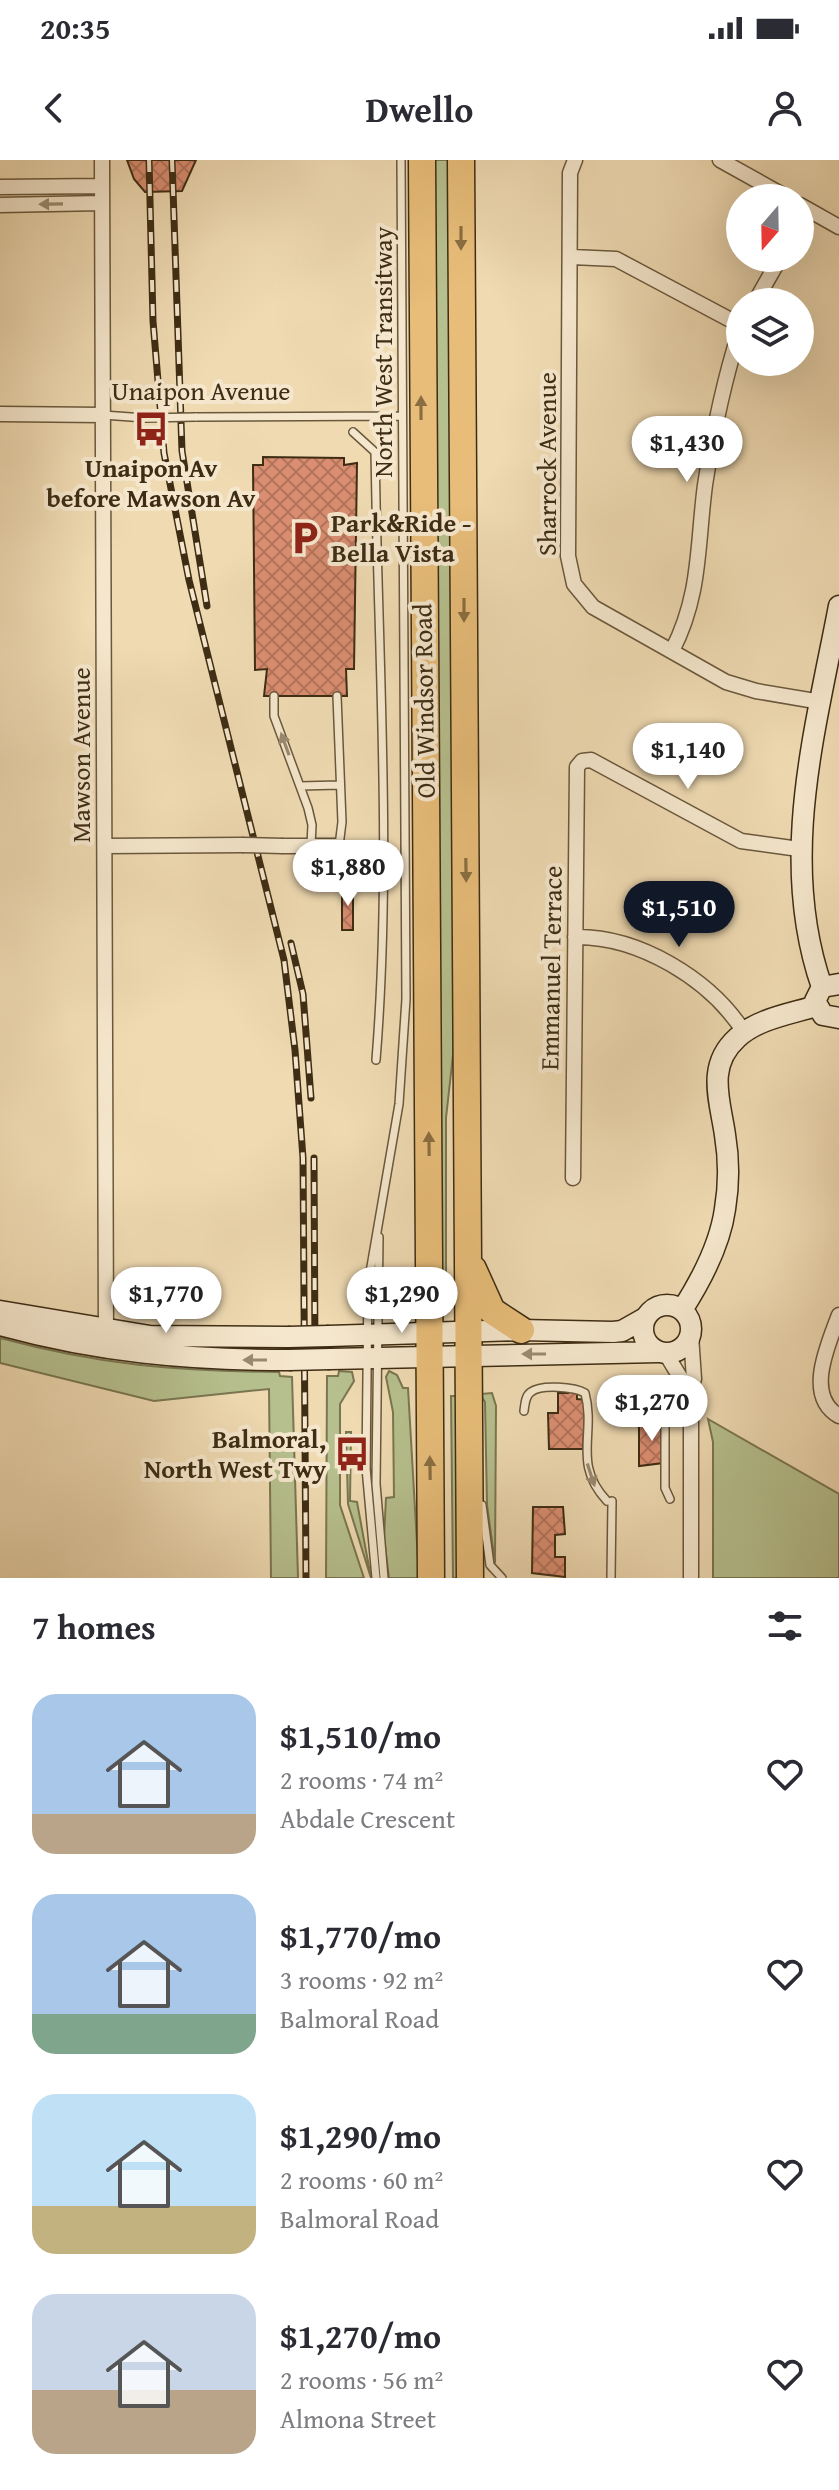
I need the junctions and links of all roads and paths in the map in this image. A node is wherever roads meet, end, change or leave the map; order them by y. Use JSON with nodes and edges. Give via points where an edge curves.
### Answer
{"nodes":[{"id":1,"x":102,"y":160,"type":"edge"},
{"id":2,"x":401,"y":160,"type":"edge"},
{"id":3,"x":422,"y":160,"type":"edge"},
{"id":4,"x":461,"y":160,"type":"edge"},
{"id":5,"x":575,"y":160,"type":"edge"},
{"id":6,"x":720,"y":160,"type":"edge"},
{"id":7,"x":763,"y":184,"type":"edge"},
{"id":8,"x":102,"y":186,"type":"junction"},
{"id":9,"x":0,"y":187,"type":"edge"},
{"id":10,"x":102,"y":203,"type":"junction"},
{"id":11,"x":0,"y":205,"type":"edge"},
{"id":12,"x":814,"y":213,"type":"edge"},
{"id":13,"x":839,"y":227,"type":"edge"},
{"id":14,"x":572,"y":257,"type":"junction"},
{"id":15,"x":726,"y":320,"type":"edge"},
{"id":16,"x":726,"y":375,"type":"edge"},
{"id":17,"x":0,"y":414,"type":"edge"},
{"id":18,"x":103,"y":415,"type":"junction"},
{"id":19,"x":402,"y":416,"type":"junction"},
{"id":20,"x":353,"y":432,"type":"dead end"},
{"id":21,"x":839,"y":606,"type":"edge"},
{"id":22,"x":672,"y":651,"type":"junction"},
{"id":23,"x":274,"y":696,"type":"dead end"},
{"id":24,"x":337,"y":696,"type":"dead end"},
{"id":25,"x":821,"y":702,"type":"junction"},
{"id":26,"x":339,"y":785,"type":"junction"},
{"id":27,"x":300,"y":786,"type":"junction"},
{"id":28,"x":311,"y":845,"type":"junction"},
{"id":29,"x":105,"y":846,"type":"junction"},
{"id":30,"x":339,"y":846,"type":"joint"},
{"id":31,"x":799,"y":849,"type":"junction"},
{"id":32,"x":575,"y":937,"type":"junction"},
{"id":33,"x":826,"y":992,"type":"edge"},
{"id":34,"x":839,"y":1018,"type":"edge"},
{"id":35,"x":744,"y":1032,"type":"junction"},
{"id":36,"x":376,"y":1060,"type":"dead end"},
{"id":37,"x":573,"y":1178,"type":"dead end"},
{"id":38,"x":469,"y":1263,"type":"junction"},
{"id":39,"x":682,"y":1310,"type":"junction"},
{"id":40,"x":0,"y":1311,"type":"edge"},
{"id":41,"x":839,"y":1315,"type":"edge"},
{"id":42,"x":645,"y":1318,"type":"junction"},
{"id":43,"x":0,"y":1325,"type":"edge"},
{"id":44,"x":521,"y":1330,"type":"junction"},
{"id":45,"x":371,"y":1335,"type":"junction"},
{"id":46,"x":691,"y":1335,"type":"junction"},
{"id":47,"x":106,"y":1340,"type":"junction"},
{"id":48,"x":430,"y":1344,"type":"junction"},
{"id":49,"x":469,"y":1344,"type":"junction"},
{"id":50,"x":662,"y":1353,"type":"junction"},
{"id":51,"x":371,"y":1357,"type":"junction"},
{"id":52,"x":691,"y":1386,"type":"junction"},
{"id":53,"x":621,"y":1409,"type":"dead end"},
{"id":54,"x":524,"y":1411,"type":"dead end"},
{"id":55,"x":834,"y":1413,"type":"edge"},
{"id":56,"x":481,"y":1494,"type":"dead end"},
{"id":57,"x":670,"y":1499,"type":"dead end"},
{"id":58,"x":376,"y":1578,"type":"edge"},
{"id":59,"x":384,"y":1578,"type":"edge"},
{"id":60,"x":431,"y":1578,"type":"edge"},
{"id":61,"x":470,"y":1578,"type":"edge"},
{"id":62,"x":502,"y":1578,"type":"edge"},
{"id":63,"x":611,"y":1578,"type":"edge"},
{"id":64,"x":691,"y":1578,"type":"edge"}],
"edges":[{"from":1,"to":8,"type":"street","name":"Mawson Avenue"},
{"from":2,"to":19,"type":"lane","name":"North West Transitway"},
{"from":48,"to":3,"type":"highway","name":"Old Windsor Road","one_way":true},
{"from":4,"to":38,"type":"highway","name":"Old Windsor Road","one_way":true},
{"from":5,"to":14,"type":"street","name":"Sharrock Avenue","via":[[570,173]]},
{"from":6,"to":7,"type":"street"},
{"from":8,"to":9,"type":"street"},
{"from":8,"to":10,"type":"street","name":"Mawson Avenue"},
{"from":10,"to":11,"type":"street","one_way":true},
{"from":10,"to":18,"type":"street","name":"Mawson Avenue"},
{"from":12,"to":13,"type":"street"},
{"from":14,"to":15,"type":"street","via":[[616,259]]},
{"from":14,"to":22,"type":"street","name":"Sharrock Avenue","via":[[568,556],[574,584],[593,607]]},
{"from":16,"to":22,"type":"street","via":[[705,485],[693,601]]},
{"from":17,"to":18,"type":"street","name":"Unaipon Avenue"},
{"from":18,"to":19,"type":"lane","name":"Unaipon Avenue","bridge":true},
{"from":18,"to":29,"type":"street","name":"Mawson Avenue"},
{"from":19,"to":45,"type":"lane","name":"North West Transitway","via":[[405,1052],[370,1267]]},
{"from":20,"to":36,"type":"lane","via":[[375,452],[382,855]]},
{"from":21,"to":25,"type":"street"},
{"from":22,"to":25,"type":"street","name":"Sharrock Avenue","via":[[740,687]]},
{"from":27,"to":23,"type":"lane","one_way":true,"via":[[274,716]]},
{"from":24,"to":26,"type":"lane"},
{"from":25,"to":31,"type":"street"},
{"from":26,"to":27,"type":"lane"},
{"from":26,"to":30,"type":"lane"},
{"from":27,"to":28,"type":"lane","via":[[312,825]]},
{"from":28,"to":29,"type":"street","bridge":true},
{"from":28,"to":30,"type":"street"},
{"from":29,"to":47,"type":"street","name":"Mawson Avenue"},
{"from":31,"to":32,"type":"street","name":"Emmanuel Terrace","via":[[741,841],[602,764],[582,761],[576,777]]},
{"from":31,"to":33,"type":"street","via":[[806,938]]},
{"from":32,"to":35,"type":"street","via":[[605,937],[677,969],[721,1001]]},
{"from":32,"to":37,"type":"street","name":"Emmanuel Terrace"},
{"from":33,"to":34,"type":"street","via":[[823,1015]]},
{"from":33,"to":35,"type":"street"},
{"from":35,"to":39,"type":"street","via":[[727,1049],[716,1081],[728,1160],[722,1223],[703,1275]]},
{"from":38,"to":44,"type":"highway","via":[[492,1311]]},
{"from":38,"to":49,"type":"highway","name":"Old Windsor Road"},
{"from":39,"to":42,"type":"street","via":[[666,1304]]},
{"from":39,"to":46,"type":"street"},
{"from":40,"to":47,"type":"street"},
{"from":41,"to":55,"type":"street","via":[[819,1388]]},
{"from":42,"to":44,"type":"street","via":[[613,1332]]},
{"from":42,"to":50,"type":"street","via":[[643,1335]]},
{"from":43,"to":47,"type":"street"},
{"from":44,"to":49,"type":"street"},
{"from":45,"to":47,"type":"street","bridge":true},
{"from":45,"to":48,"type":"street"},
{"from":45,"to":51,"type":"lane","name":"North West Transitway"},
{"from":46,"to":50,"type":"street","via":[[682,1349]]},
{"from":46,"to":52,"type":"street"},
{"from":51,"to":47,"type":"street","one_way":true,"bridge":true,"via":[[158,1357]]},
{"from":48,"to":49,"type":"street"},
{"from":48,"to":51,"type":"street"},
{"from":60,"to":48,"type":"highway","name":"Old Windsor Road","one_way":true},
{"from":50,"to":49,"type":"street","one_way":true},
{"from":49,"to":61,"type":"highway","name":"Old Windsor Road","via":[[474,1472]]},
{"from":50,"to":52,"type":"street"},
{"from":51,"to":58,"type":"lane","name":"North West Transitway","via":[[366,1468]]},
{"from":51,"to":59,"type":"lane","name":"North West Transitway"},
{"from":52,"to":64,"type":"street"},
{"from":53,"to":57,"type":"lane","via":[[629,1398],[649,1398],[663,1408],[665,1488]]},
{"from":54,"to":63,"type":"lane","one_way":true,"via":[[533,1390],[585,1393],[589,1477],[609,1501]]},
{"from":56,"to":62,"type":"lane","via":[[488,1557]]}]}
